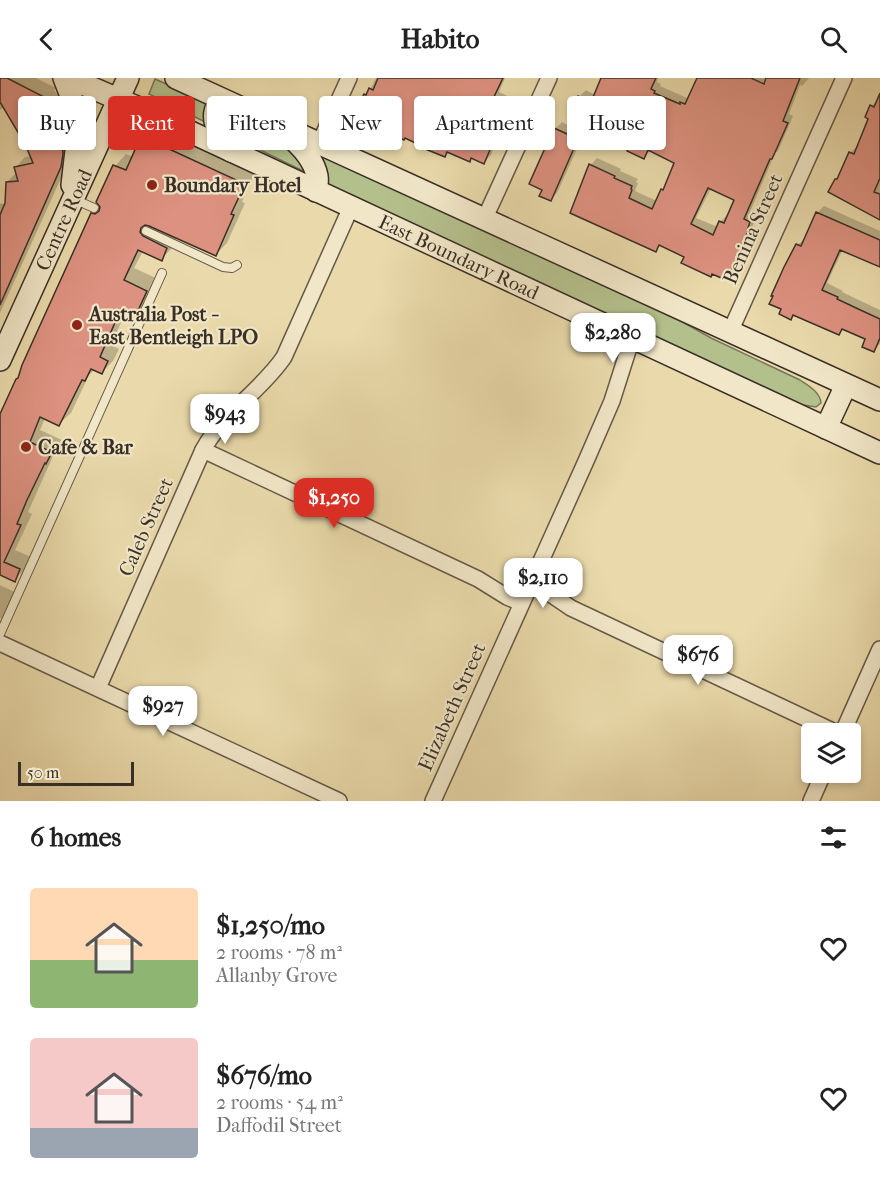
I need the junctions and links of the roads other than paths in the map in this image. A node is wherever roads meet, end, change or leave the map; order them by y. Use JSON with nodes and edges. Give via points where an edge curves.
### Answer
{"nodes":[{"id":1,"x":64,"y":78,"type":"edge"},
{"id":2,"x":69,"y":78,"type":"edge"},
{"id":3,"x":128,"y":78,"type":"edge"},
{"id":4,"x":176,"y":78,"type":"edge"},
{"id":5,"x":350,"y":78,"type":"edge"},
{"id":6,"x":549,"y":78,"type":"edge"},
{"id":7,"x":844,"y":78,"type":"edge"},
{"id":8,"x":109,"y":96,"type":"edge"},
{"id":9,"x":120,"y":96,"type":"edge"},
{"id":10,"x":214,"y":96,"type":"edge"},
{"id":11,"x":342,"y":96,"type":"edge"},
{"id":12,"x":108,"y":122,"type":"edge"},
{"id":13,"x":195,"y":135,"type":"edge"},
{"id":14,"x":307,"y":139,"type":"edge"},
{"id":15,"x":319,"y":144,"type":"edge"},
{"id":16,"x":303,"y":150,"type":"edge"},
{"id":17,"x":332,"y":150,"type":"edge"},
{"id":18,"x":231,"y":151,"type":"joint"},
{"id":19,"x":316,"y":191,"type":"junction"},
{"id":20,"x":71,"y":202,"type":"junction"},
{"id":21,"x":351,"y":207,"type":"junction"},
{"id":22,"x":94,"y":208,"type":"dead end"},
{"id":23,"x":484,"y":220,"type":"junction"},
{"id":24,"x":146,"y":231,"type":"dead end"},
{"id":25,"x":237,"y":265,"type":"dead end"},
{"id":26,"x":162,"y":273,"type":"dead end"},
{"id":27,"x":730,"y":332,"type":"junction"},
{"id":28,"x":638,"y":340,"type":"junction"},
{"id":29,"x":0,"y":360,"type":"edge"},
{"id":30,"x":846,"y":385,"type":"junction"},
{"id":31,"x":880,"y":400,"type":"edge"},
{"id":32,"x":826,"y":428,"type":"junction"},
{"id":33,"x":204,"y":450,"type":"junction"},
{"id":34,"x":880,"y":453,"type":"edge"},
{"id":35,"x":526,"y":594,"type":"junction"},
{"id":36,"x":0,"y":634,"type":"edge"},
{"id":37,"x":0,"y":643,"type":"edge"},
{"id":38,"x":880,"y":649,"type":"edge"},
{"id":39,"x":98,"y":688,"type":"junction"},
{"id":40,"x":817,"y":723,"type":"edge"},
{"id":41,"x":845,"y":723,"type":"edge"},
{"id":42,"x":819,"y":783,"type":"edge"},
{"id":43,"x":339,"y":801,"type":"edge"},
{"id":44,"x":433,"y":801,"type":"edge"},
{"id":45,"x":811,"y":801,"type":"edge"}],
"edges":[{"from":1,"to":20,"type":"main road","via":[[71,96],[77,142]]},
{"from":2,"to":8,"type":"main road","name":"East Boundary Road"},
{"from":3,"to":9,"type":"main road","name":"Centre Road"},
{"from":4,"to":10,"type":"main road"},
{"from":5,"to":11,"type":"street"},
{"from":6,"to":23,"type":"street"},
{"from":7,"to":27,"type":"street","name":"Benina Street"},
{"from":12,"to":20,"type":"main road","name":"Centre Road"},
{"from":13,"to":18,"type":"main road","name":"East Boundary Road"},
{"from":14,"to":15,"type":"main road"},
{"from":16,"to":19,"type":"main road","via":[[317,175]]},
{"from":17,"to":23,"type":"main road"},
{"from":18,"to":19,"type":"main road","name":"East Boundary Road"},
{"from":19,"to":21,"type":"main road","name":"East Boundary Road"},
{"from":20,"to":22,"type":"lane"},
{"from":20,"to":29,"type":"main road","name":"Centre Road"},
{"from":21,"to":28,"type":"main road","name":"East Boundary Road"},
{"from":21,"to":33,"type":"street","name":"Caleb Street","via":[[284,357],[215,431]]},
{"from":23,"to":27,"type":"main road"},
{"from":24,"to":25,"type":"lane","via":[[223,267]]},
{"from":26,"to":36,"type":"lane"},
{"from":27,"to":30,"type":"main road"},
{"from":28,"to":32,"type":"main road","name":"East Boundary Road"},
{"from":28,"to":35,"type":"street","name":"Elizabeth Street"},
{"from":30,"to":31,"type":"main road"},
{"from":30,"to":32,"type":"main road"},
{"from":32,"to":34,"type":"main road","name":"East Boundary Road"},
{"from":33,"to":35,"type":"street","via":[[478,579]]},
{"from":33,"to":39,"type":"street","name":"Caleb Street"},
{"from":35,"to":40,"type":"street","via":[[552,595],[571,608]]},
{"from":35,"to":44,"type":"street","name":"Elizabeth Street"},
{"from":37,"to":39,"type":"street"},
{"from":38,"to":41,"type":"street"},
{"from":39,"to":43,"type":"street"},
{"from":42,"to":45,"type":"street"}]}
